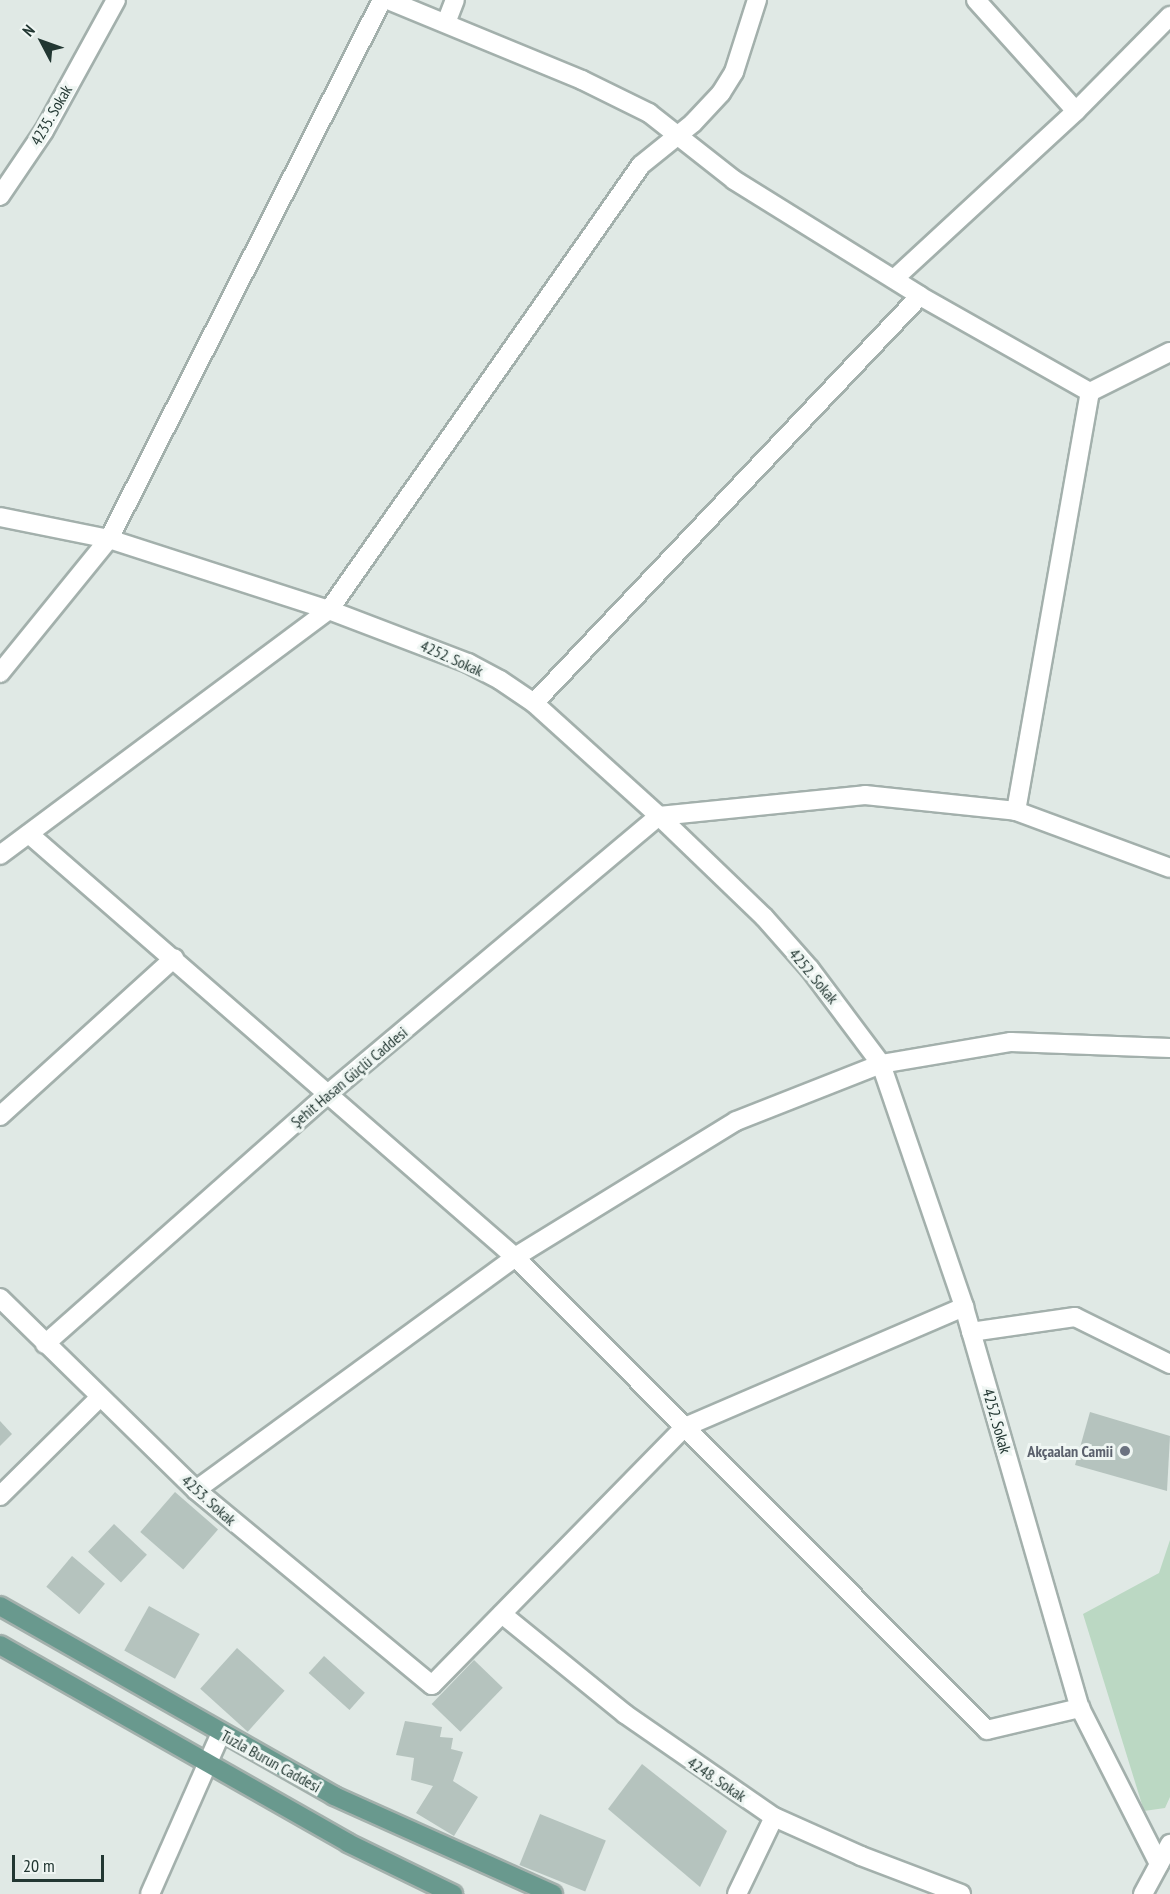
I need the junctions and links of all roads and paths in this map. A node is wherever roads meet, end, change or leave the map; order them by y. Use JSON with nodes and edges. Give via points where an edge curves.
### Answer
{"nodes":[{"id":1,"x":116,"y":0,"type":"edge"},
{"id":2,"x":382,"y":0,"type":"edge"},
{"id":3,"x":388,"y":0,"type":"edge"},
{"id":4,"x":455,"y":0,"type":"edge"},
{"id":5,"x":758,"y":0,"type":"edge"},
{"id":6,"x":976,"y":0,"type":"edge"},
{"id":7,"x":1170,"y":16,"type":"edge"},
{"id":8,"x":446,"y":23,"type":"junction"},
{"id":9,"x":1076,"y":111,"type":"junction"},
{"id":10,"x":676,"y":134,"type":"junction"},
{"id":11,"x":0,"y":196,"type":"edge"},
{"id":12,"x":894,"y":279,"type":"junction"},
{"id":13,"x":920,"y":296,"type":"junction"},
{"id":14,"x":1170,"y":352,"type":"edge"},
{"id":15,"x":1089,"y":392,"type":"junction"},
{"id":16,"x":0,"y":517,"type":"edge"},
{"id":17,"x":109,"y":539,"type":"junction"},
{"id":18,"x":328,"y":610,"type":"junction"},
{"id":19,"x":0,"y":673,"type":"edge"},
{"id":20,"x":534,"y":703,"type":"junction"},
{"id":21,"x":1016,"y":811,"type":"junction"},
{"id":22,"x":659,"y":816,"type":"junction"},
{"id":23,"x":28,"y":834,"type":"junction"},
{"id":24,"x":0,"y":855,"type":"edge"},
{"id":25,"x":1170,"y":868,"type":"edge"},
{"id":26,"x":174,"y":958,"type":"junction"},
{"id":27,"x":1169,"y":1045,"type":"edge"},
{"id":28,"x":881,"y":1064,"type":"junction"},
{"id":29,"x":330,"y":1092,"type":"junction"},
{"id":30,"x":0,"y":1116,"type":"edge"},
{"id":31,"x":515,"y":1257,"type":"junction"},
{"id":32,"x":0,"y":1298,"type":"edge"},
{"id":33,"x":964,"y":1307,"type":"junction"},
{"id":34,"x":971,"y":1332,"type":"junction"},
{"id":35,"x":45,"y":1344,"type":"junction"},
{"id":36,"x":1170,"y":1364,"type":"edge"},
{"id":37,"x":100,"y":1397,"type":"junction"},
{"id":38,"x":685,"y":1427,"type":"junction"},
{"id":39,"x":196,"y":1490,"type":"junction"},
{"id":40,"x":0,"y":1496,"type":"edge"},
{"id":41,"x":0,"y":1606,"type":"edge"},
{"id":42,"x":502,"y":1614,"type":"junction"},
{"id":43,"x":0,"y":1645,"type":"edge"},
{"id":44,"x":1080,"y":1708,"type":"junction"},
{"id":45,"x":221,"y":1733,"type":"junction"},
{"id":46,"x":208,"y":1765,"type":"junction"},
{"id":47,"x":774,"y":1817,"type":"junction"},
{"id":48,"x":1170,"y":1844,"type":"edge"},
{"id":49,"x":1159,"y":1864,"type":"junction"},
{"id":50,"x":544,"y":1892,"type":"edge"},
{"id":51,"x":150,"y":1894,"type":"edge"},
{"id":52,"x":453,"y":1894,"type":"edge"},
{"id":53,"x":737,"y":1894,"type":"edge"},
{"id":54,"x":961,"y":1894,"type":"edge"},
{"id":55,"x":1143,"y":1894,"type":"edge"}],
"edges":[{"from":1,"to":11,"type":"street","name":"4235. Sokak","via":[[44,130]]},
{"from":2,"to":17,"type":"street"},
{"from":3,"to":8,"type":"street"},
{"from":4,"to":8,"type":"street"},
{"from":5,"to":10,"type":"street","via":[[734,72],[708,109]]},
{"from":6,"to":9,"type":"street"},
{"from":7,"to":9,"type":"street"},
{"from":8,"to":10,"type":"street","via":[[614,94]]},
{"from":9,"to":12,"type":"street"},
{"from":10,"to":12,"type":"street","via":[[734,180]]},
{"from":10,"to":18,"type":"street","via":[[641,165]]},
{"from":12,"to":13,"type":"street"},
{"from":13,"to":15,"type":"street"},
{"from":13,"to":20,"type":"street"},
{"from":14,"to":15,"type":"street"},
{"from":15,"to":21,"type":"street"},
{"from":16,"to":17,"type":"street","name":"4252. Sokak"},
{"from":17,"to":18,"type":"street","name":"4252. Sokak"},
{"from":17,"to":19,"type":"street"},
{"from":18,"to":20,"type":"street","name":"4252. Sokak","via":[[468,663]]},
{"from":18,"to":23,"type":"street"},
{"from":20,"to":22,"type":"street","name":"4252. Sokak"},
{"from":21,"to":22,"type":"street","via":[[865,795]]},
{"from":21,"to":25,"type":"street"},
{"from":22,"to":28,"type":"street","name":"4252. Sokak","via":[[764,917],[810,969]]},
{"from":22,"to":29,"type":"street","name":"Şehit Hasan Güçlü Caddesi"},
{"from":23,"to":24,"type":"street"},
{"from":23,"to":26,"type":"street"},
{"from":26,"to":29,"type":"street"},
{"from":26,"to":30,"type":"street"},
{"from":27,"to":28,"type":"street","via":[[1011,1042]]},
{"from":28,"to":31,"type":"street","via":[[736,1120]]},
{"from":28,"to":33,"type":"street","name":"4252. Sokak"},
{"from":29,"to":31,"type":"street"},
{"from":29,"to":35,"type":"street","name":"Şehit Hasan Güçlü Caddesi"},
{"from":31,"to":38,"type":"street"},
{"from":31,"to":39,"type":"street"},
{"from":32,"to":35,"type":"street","name":"4253. Sokak"},
{"from":33,"to":34,"type":"street","name":"4252. Sokak"},
{"from":33,"to":38,"type":"street"},
{"from":34,"to":36,"type":"street","via":[[1075,1317]]},
{"from":34,"to":44,"type":"street","name":"4252. Sokak"},
{"from":35,"to":37,"type":"street","name":"4253. Sokak"},
{"from":37,"to":39,"type":"street","name":"4253. Sokak"},
{"from":37,"to":40,"type":"street"},
{"from":38,"to":42,"type":"street"},
{"from":38,"to":44,"type":"street","via":[[987,1730]]},
{"from":39,"to":42,"type":"street","name":"4253. Sokak","via":[[432,1685]]},
{"from":41,"to":45,"type":"main road","name":"Tuzla Burun Caddesi"},
{"from":42,"to":47,"type":"street","name":"4248. Sokak","via":[[625,1714]]},
{"from":43,"to":46,"type":"main road","name":"Tuzla Burun Caddesi"},
{"from":44,"to":49,"type":"street","name":"4252. Sokak"},
{"from":45,"to":46,"type":"street"},
{"from":45,"to":50,"type":"main road","name":"Tuzla Burun Caddesi","via":[[382,1820]]},
{"from":46,"to":51,"type":"street"},
{"from":46,"to":52,"type":"main road","name":"Tuzla Burun Caddesi","via":[[348,1843]]},
{"from":47,"to":53,"type":"street"},
{"from":47,"to":54,"type":"street","name":"4248. Sokak"},
{"from":48,"to":49,"type":"street"},
{"from":49,"to":55,"type":"street"}]}
